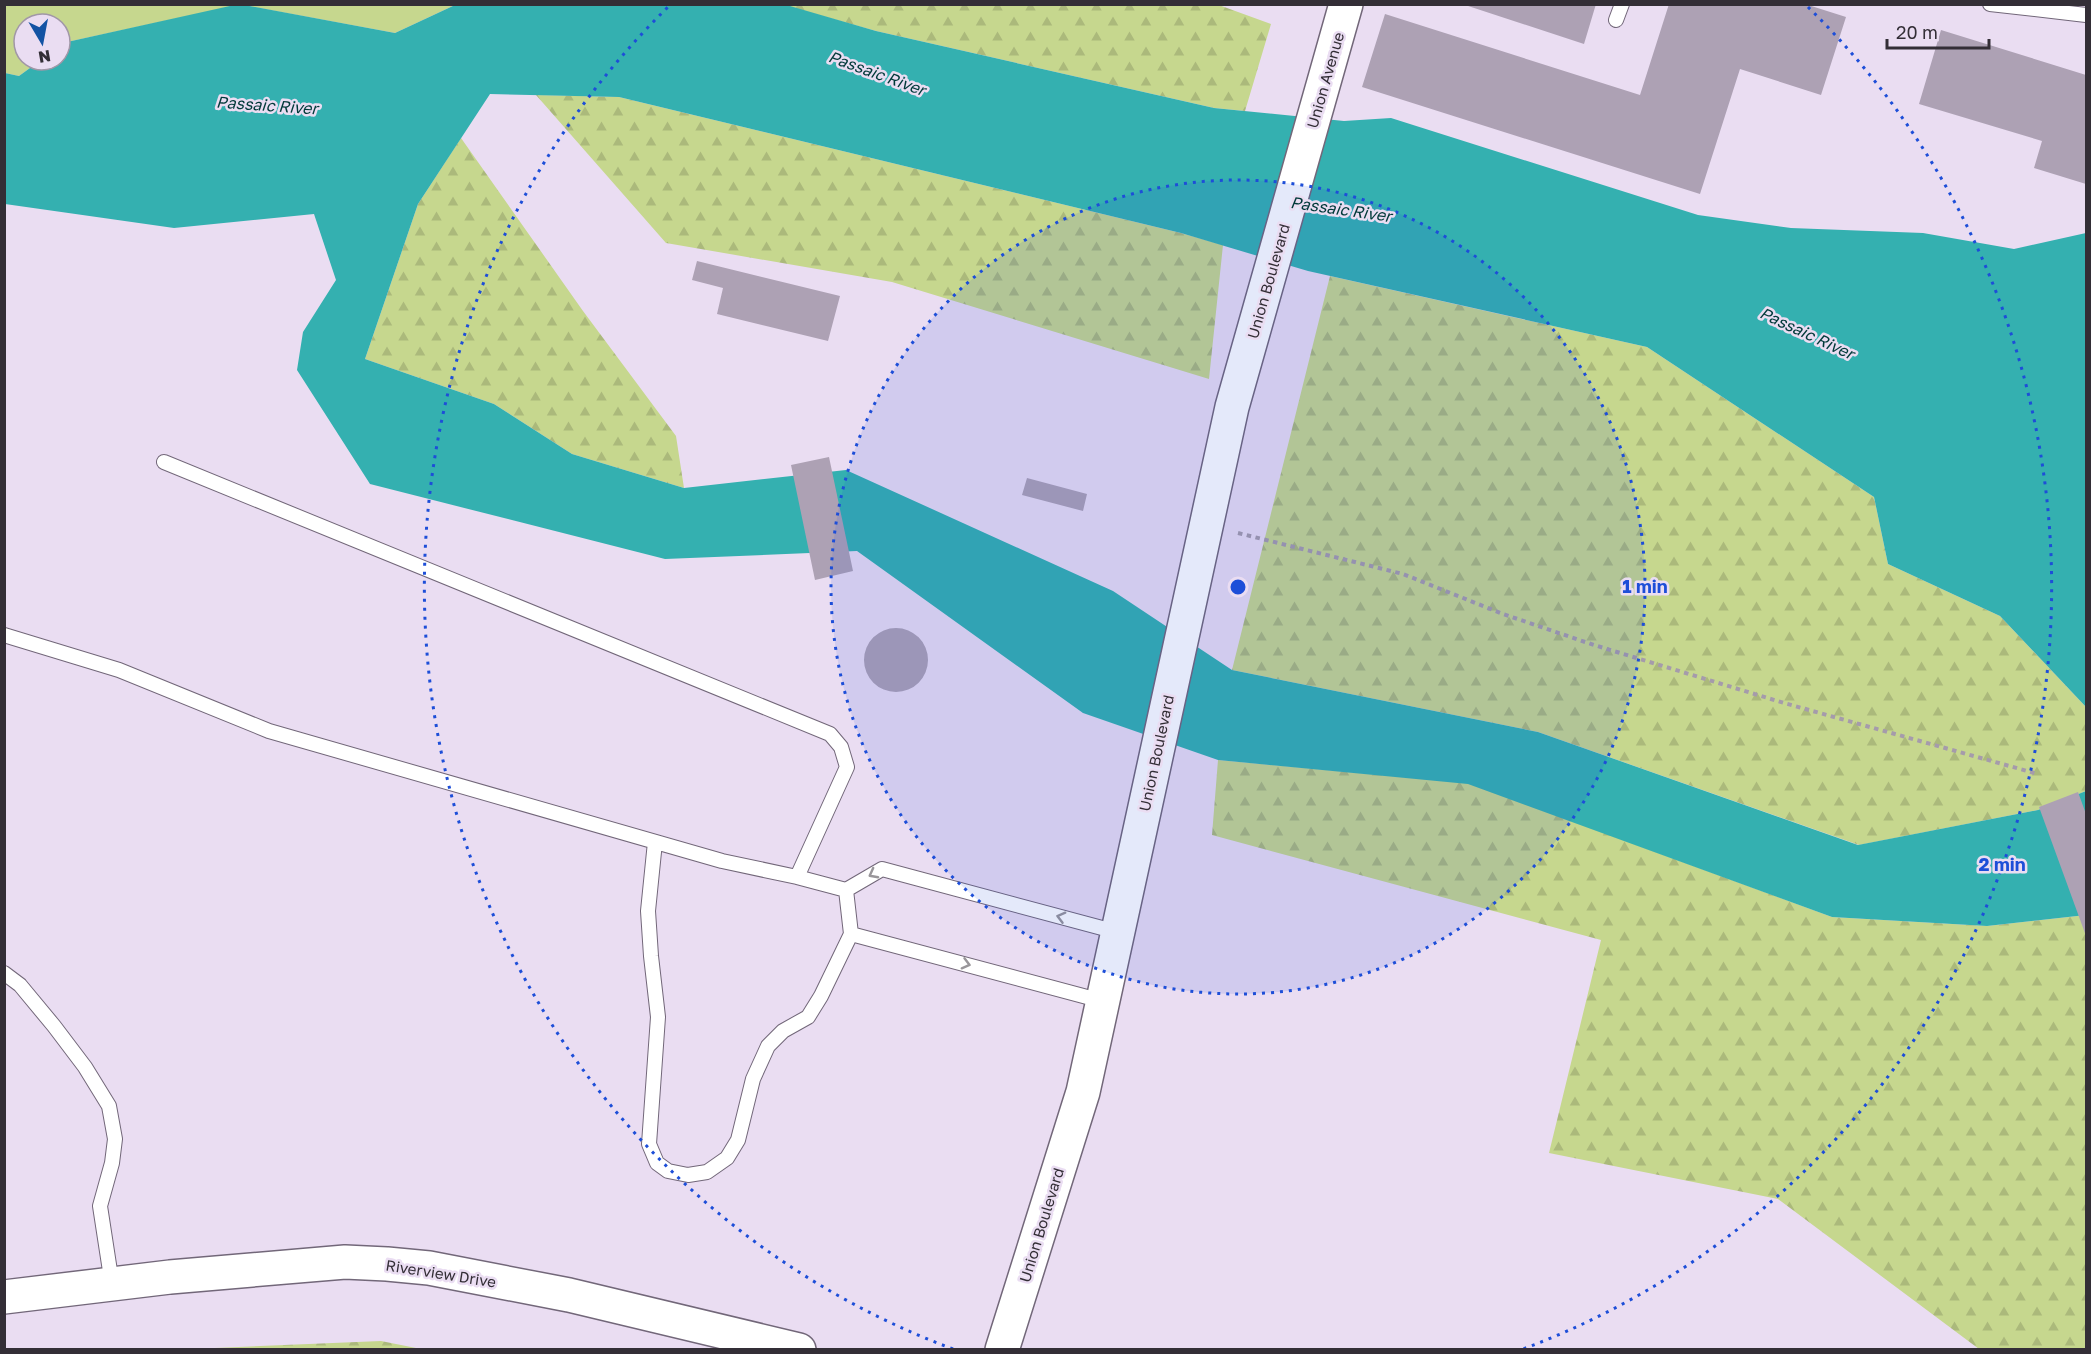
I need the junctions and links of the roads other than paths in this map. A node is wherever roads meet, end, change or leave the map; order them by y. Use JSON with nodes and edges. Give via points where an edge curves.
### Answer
{"nodes":[{"id":1,"x":1346,"y":4,"type":"edge"},
{"id":2,"x":1622,"y":4,"type":"edge"},
{"id":3,"x":1990,"y":4,"type":"edge"},
{"id":4,"x":2086,"y":15,"type":"edge"},
{"id":5,"x":1616,"y":20,"type":"dead end"},
{"id":6,"x":1304,"y":155,"type":"joint"},
{"id":7,"x":164,"y":462,"type":"dead end"},
{"id":8,"x":4,"y":634,"type":"edge"},
{"id":9,"x":655,"y":842,"type":"junction"},
{"id":10,"x":797,"y":877,"type":"junction"},
{"id":11,"x":846,"y":890,"type":"junction"},
{"id":12,"x":1117,"y":932,"type":"junction"},
{"id":13,"x":851,"y":934,"type":"junction"},
{"id":14,"x":4,"y":973,"type":"edge"},
{"id":15,"x":1102,"y":1001,"type":"junction"},
{"id":16,"x":112,"y":1284,"type":"junction"},
{"id":17,"x":4,"y":1297,"type":"edge"},
{"id":18,"x":799,"y":1350,"type":"edge"},
{"id":19,"x":1002,"y":1350,"type":"edge"}],
"edges":[{"from":1,"to":6,"type":"main road","name":"Union Avenue"},
{"from":2,"to":5,"type":"lane"},
{"from":3,"to":4,"type":"lane"},
{"from":6,"to":12,"type":"main road","name":"Union Boulevard","via":[[1232,406]]},
{"from":7,"to":10,"type":"lane","via":[[830,734],[841,747],[848,767]]},
{"from":8,"to":9,"type":"lane","via":[[119,670],[269,731]]},
{"from":9,"to":10,"type":"lane"},
{"from":9,"to":13,"type":"lane","via":[[648,911],[658,1017],[649,1144],[657,1163],[668,1171],[688,1175],[707,1172],[727,1158],[738,1140],[753,1079],[768,1046],[808,1017]]},
{"from":10,"to":11,"type":"lane"},
{"from":12,"to":11,"type":"lane","one_way":true,"via":[[882,869]]},
{"from":11,"to":13,"type":"lane"},
{"from":12,"to":15,"type":"main road","name":"Union Boulevard"},
{"from":13,"to":15,"type":"lane","one_way":true},
{"from":14,"to":16,"type":"lane","via":[[54,1026],[109,1106],[115,1139],[100,1206]]},
{"from":15,"to":19,"type":"main road","name":"Union Boulevard","via":[[1083,1092]]},
{"from":16,"to":17,"type":"main road","name":"Riverview Drive"},
{"from":16,"to":18,"type":"main road","name":"Riverview Drive","via":[[345,1262],[429,1268],[568,1295]]}]}
